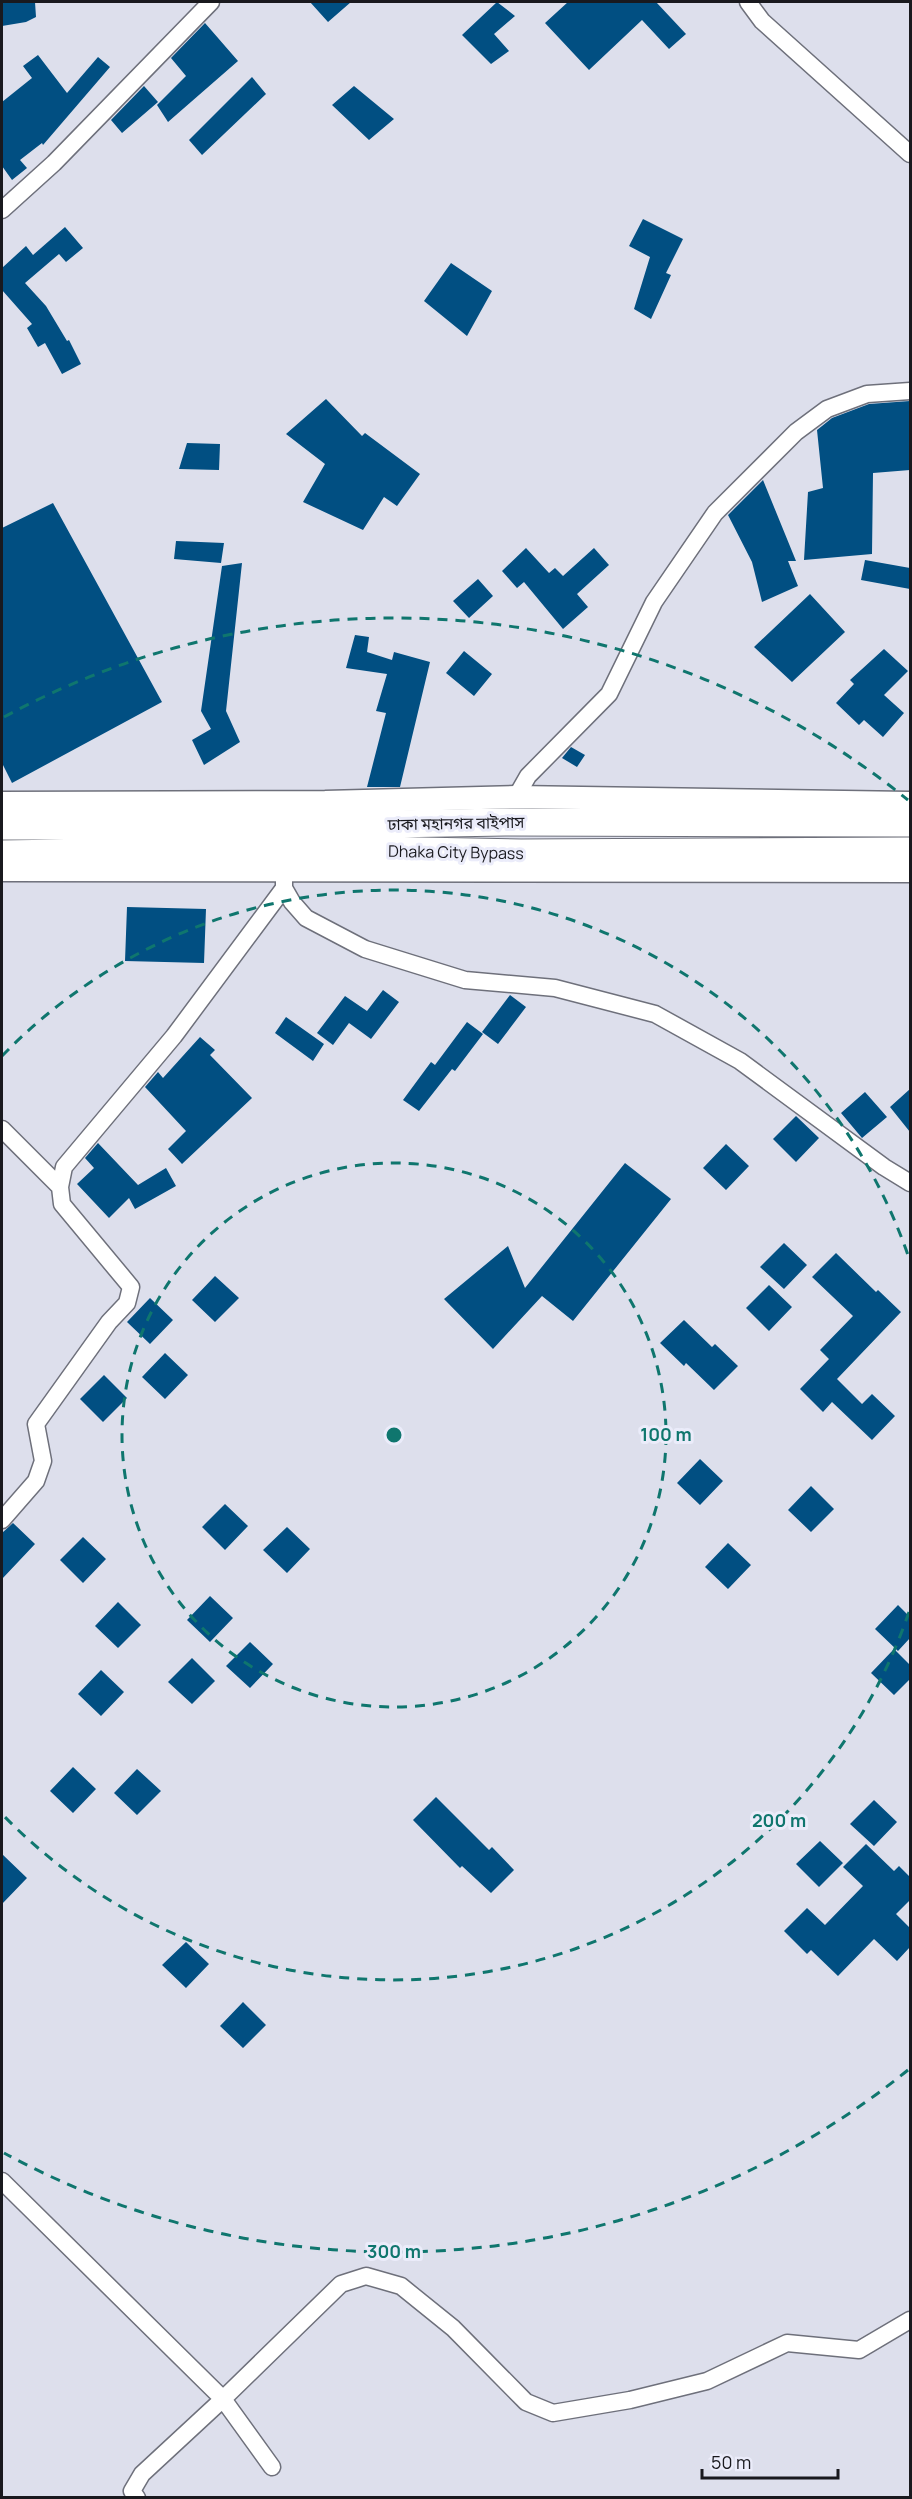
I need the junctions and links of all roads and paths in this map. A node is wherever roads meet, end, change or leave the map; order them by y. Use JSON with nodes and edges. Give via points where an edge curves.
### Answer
{"nodes":[{"id":1,"x":211,"y":2,"type":"edge"},
{"id":2,"x":748,"y":2,"type":"edge"},
{"id":3,"x":910,"y":154,"type":"edge"},
{"id":4,"x":2,"y":210,"type":"edge"},
{"id":5,"x":910,"y":391,"type":"edge"},
{"id":6,"x":516,"y":797,"type":"junction"},
{"id":7,"x":2,"y":803,"type":"edge"},
{"id":8,"x":910,"y":803,"type":"edge"},
{"id":9,"x":910,"y":823,"type":"edge"},
{"id":10,"x":2,"y":826,"type":"edge"},
{"id":11,"x":910,"y":851,"type":"edge"},
{"id":12,"x":2,"y":854,"type":"edge"},
{"id":13,"x":2,"y":870,"type":"edge"},
{"id":14,"x":910,"y":871,"type":"edge"},
{"id":15,"x":284,"y":880,"type":"junction"},
{"id":16,"x":2,"y":1129,"type":"edge"},
{"id":17,"x":910,"y":1184,"type":"edge"},
{"id":18,"x":60,"y":1187,"type":"junction"},
{"id":19,"x":2,"y":1520,"type":"edge"},
{"id":20,"x":2,"y":2181,"type":"edge"},
{"id":21,"x":910,"y":2320,"type":"edge"},
{"id":22,"x":223,"y":2399,"type":"junction"},
{"id":23,"x":272,"y":2467,"type":"dead end"},
{"id":24,"x":137,"y":2498,"type":"edge"}],
"edges":[{"from":1,"to":4,"type":"street","via":[[54,163]]},
{"from":2,"to":3,"type":"street","via":[[762,21]]},
{"from":5,"to":6,"type":"street","via":[[867,394],[827,409],[796,432],[715,513],[654,602],[609,694],[528,776]]},
{"from":6,"to":7,"type":"main road"},
{"from":6,"to":8,"type":"main road"},
{"from":9,"to":10,"type":"highway","name":"ঢাকা মহানগর বাইপাস"},
{"from":11,"to":12,"type":"highway","name":"Dhaka City Bypass","via":[[521,853],[317,849]]},
{"from":13,"to":15,"type":"main road"},
{"from":14,"to":15,"type":"main road"},
{"from":15,"to":17,"type":"street","via":[[292,902],[306,918],[365,949],[465,980],[555,988],[655,1014],[740,1061]]},
{"from":15,"to":18,"type":"street","via":[[174,1036],[64,1167]]},
{"from":16,"to":18,"type":"street"},
{"from":18,"to":19,"type":"street","via":[[62,1204],[131,1287],[127,1303],[36,1424],[43,1461],[36,1481]]},
{"from":20,"to":22,"type":"street"},
{"from":21,"to":22,"type":"street","via":[[859,2350],[787,2343],[707,2381],[553,2413],[526,2402],[453,2328],[401,2286],[366,2276],[341,2284]]},
{"from":22,"to":23,"type":"street"},
{"from":22,"to":24,"type":"street","via":[[142,2474],[132,2491]]}]}
